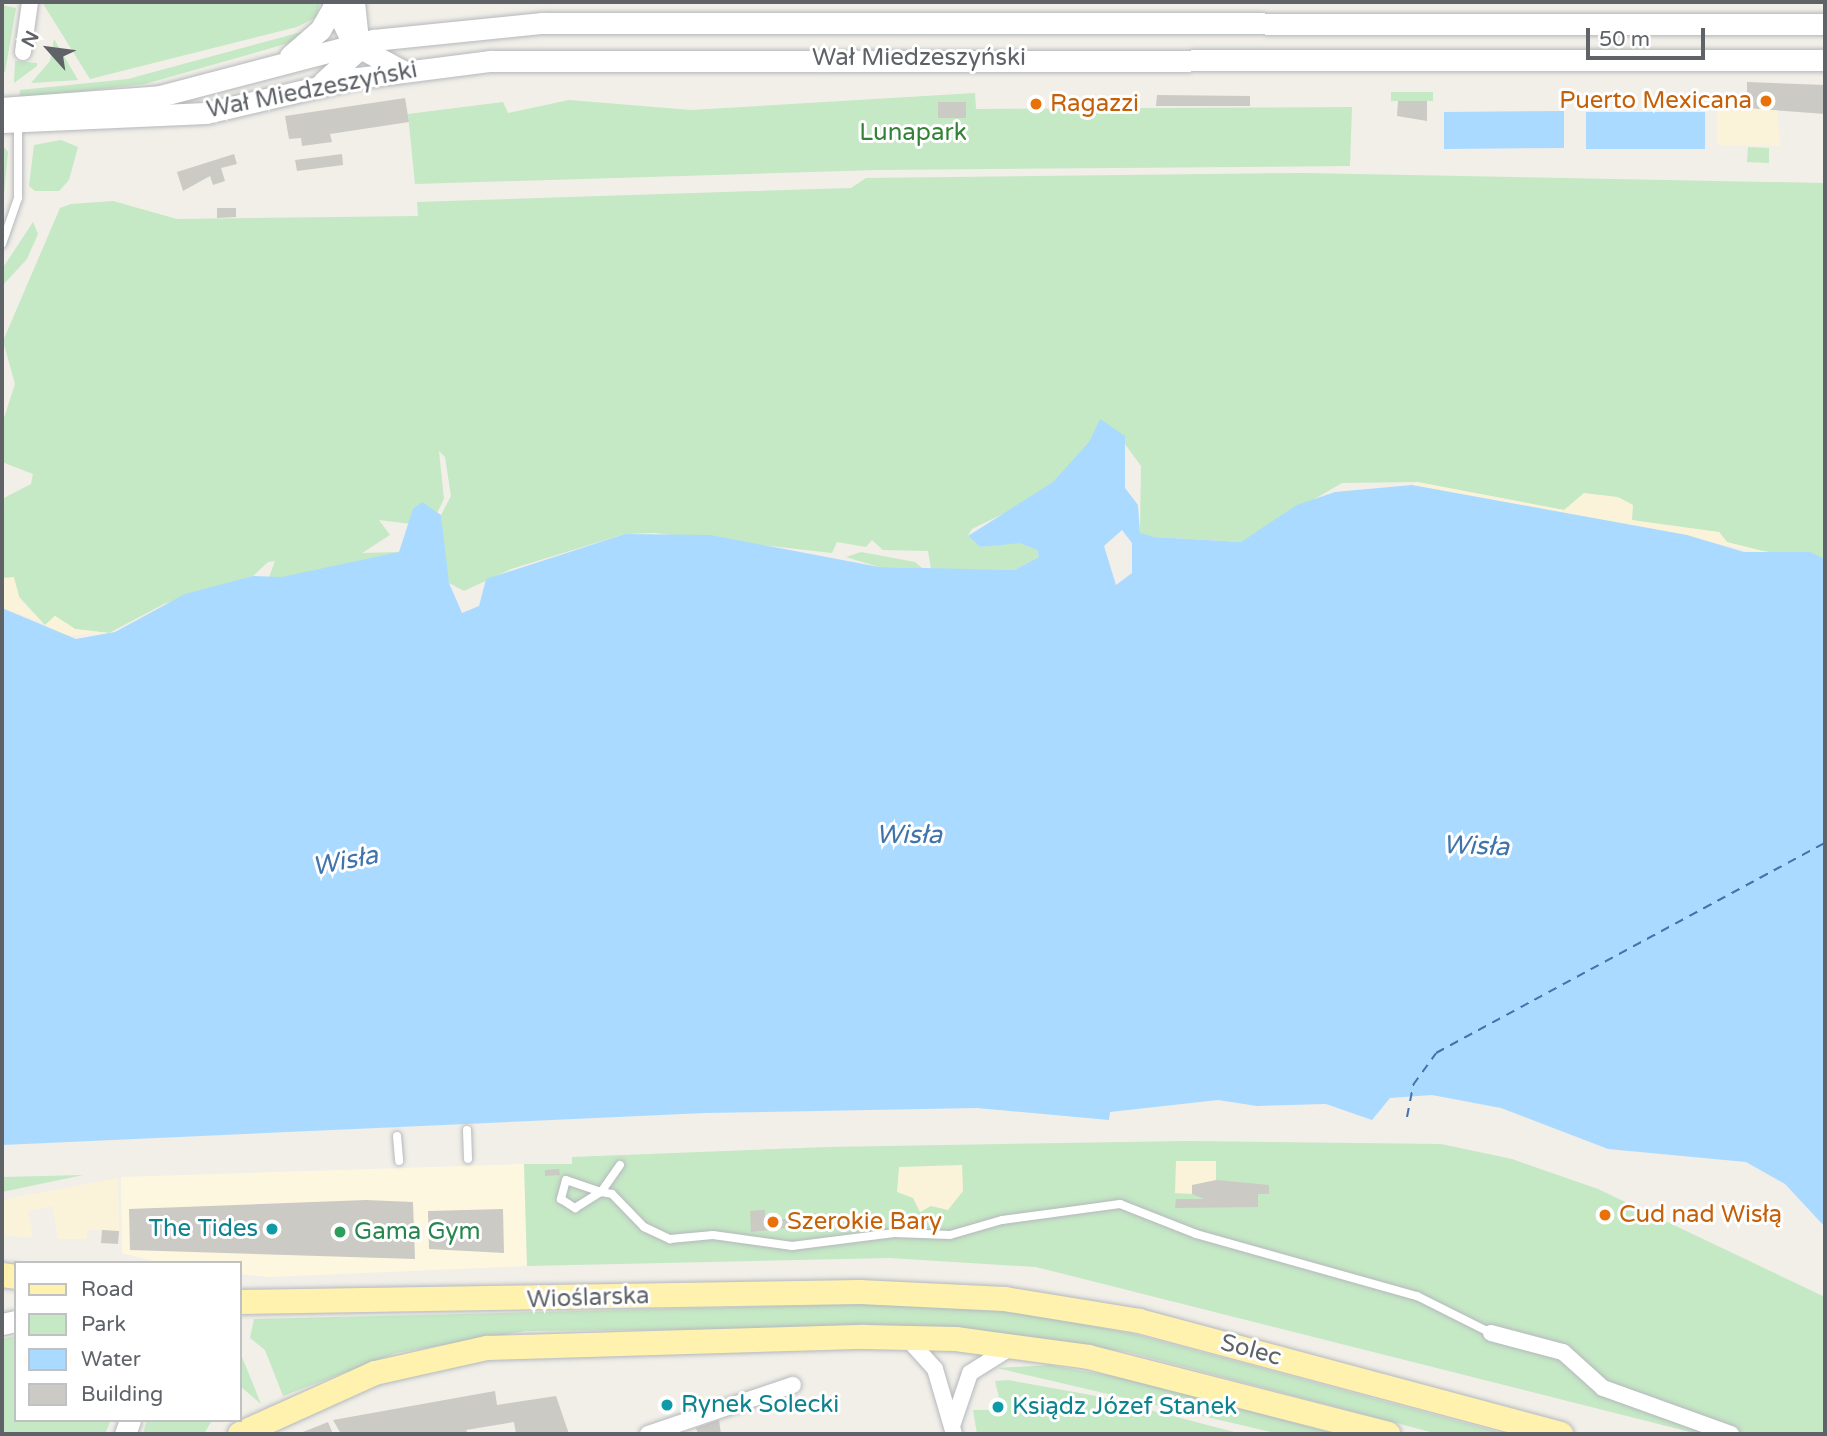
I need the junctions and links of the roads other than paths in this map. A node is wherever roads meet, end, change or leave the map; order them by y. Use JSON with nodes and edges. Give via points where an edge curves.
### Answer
{"nodes":[{"id":1,"x":30,"y":2,"type":"edge"},
{"id":2,"x":345,"y":6,"type":"edge"},
{"id":3,"x":1825,"y":24,"type":"edge"},
{"id":4,"x":397,"y":36,"type":"junction"},
{"id":5,"x":358,"y":45,"type":"junction"},
{"id":6,"x":23,"y":52,"type":"dead end"},
{"id":7,"x":1825,"y":60,"type":"edge"},
{"id":8,"x":281,"y":62,"type":"junction"},
{"id":9,"x":401,"y":70,"type":"junction"},
{"id":10,"x":318,"y":85,"type":"junction"},
{"id":11,"x":11,"y":115,"type":"edge"},
{"id":12,"x":2,"y":244,"type":"edge"},
{"id":13,"x":467,"y":1130,"type":"dead end"},
{"id":14,"x":397,"y":1136,"type":"dead end"},
{"id":15,"x":468,"y":1159,"type":"dead end"},
{"id":16,"x":398,"y":1161,"type":"dead end"},
{"id":17,"x":620,"y":1165,"type":"dead end"},
{"id":18,"x":601,"y":1192,"type":"junction"},
{"id":19,"x":935,"y":1294,"type":"joint"},
{"id":20,"x":242,"y":1303,"type":"edge"},
{"id":21,"x":1491,"y":1333,"type":"joint"},
{"id":22,"x":907,"y":1338,"type":"junction"},
{"id":23,"x":1013,"y":1346,"type":"junction"},
{"id":24,"x":793,"y":1385,"type":"dead end"},
{"id":25,"x":953,"y":1430,"type":"edge"},
{"id":26,"x":240,"y":1434,"type":"edge"},
{"id":27,"x":648,"y":1434,"type":"edge"},
{"id":28,"x":1388,"y":1434,"type":"edge"},
{"id":29,"x":1561,"y":1434,"type":"edge"},
{"id":30,"x":1731,"y":1434,"type":"edge"}],
"edges":[{"from":1,"to":6,"type":"street"},
{"from":2,"to":4,"type":"main road","via":[[373,31]]},
{"from":2,"to":5,"type":"main road"},
{"from":2,"to":8,"type":"main road"},
{"from":3,"to":4,"type":"main road","name":"Wał Miedzeszyński","via":[[542,23]]},
{"from":4,"to":5,"type":"main road","name":"Wał Miedzeszyński"},
{"from":5,"to":8,"type":"main road","name":"Wał Miedzeszyński"},
{"from":5,"to":9,"type":"main road"},
{"from":5,"to":10,"type":"main road"},
{"from":7,"to":9,"type":"main road","name":"Wał Miedzeszyński","via":[[569,58]]},
{"from":8,"to":11,"type":"main road","name":"Wał Miedzeszyński","via":[[160,96]]},
{"from":9,"to":10,"type":"main road","name":"Wał Miedzeszyński"},
{"from":10,"to":11,"type":"main road","name":"Wał Miedzeszyński","via":[[206,113]]},
{"from":11,"to":12,"type":"lane","via":[[18,198]]},
{"from":13,"to":15,"type":"lane"},
{"from":14,"to":16,"type":"lane"},
{"from":17,"to":18,"type":"lane"},
{"from":18,"to":18,"type":"lane","via":[[570,1179],[559,1187],[561,1199],[575,1208]]},
{"from":18,"to":21,"type":"lane","via":[[623,1200],[644,1227],[670,1239],[713,1235],[792,1246],[894,1233],[950,1235],[1002,1220],[1120,1203],[1196,1234],[1416,1296]]},
{"from":19,"to":20,"type":"main road","name":"Wioślarska"},
{"from":19,"to":29,"type":"main road","name":"Solec","via":[[1047,1303],[1139,1321]]},
{"from":21,"to":30,"type":"street","via":[[1563,1352],[1603,1388]]},
{"from":22,"to":23,"type":"main road","name":"Solec"},
{"from":22,"to":25,"type":"street","via":[[935,1369]]},
{"from":22,"to":26,"type":"main road","name":"Wioślarska","via":[[486,1348],[375,1373]]},
{"from":23,"to":25,"type":"street","via":[[970,1373]]},
{"from":23,"to":28,"type":"main road","name":"Solec","via":[[1130,1365]]},
{"from":24,"to":27,"type":"street"}]}
